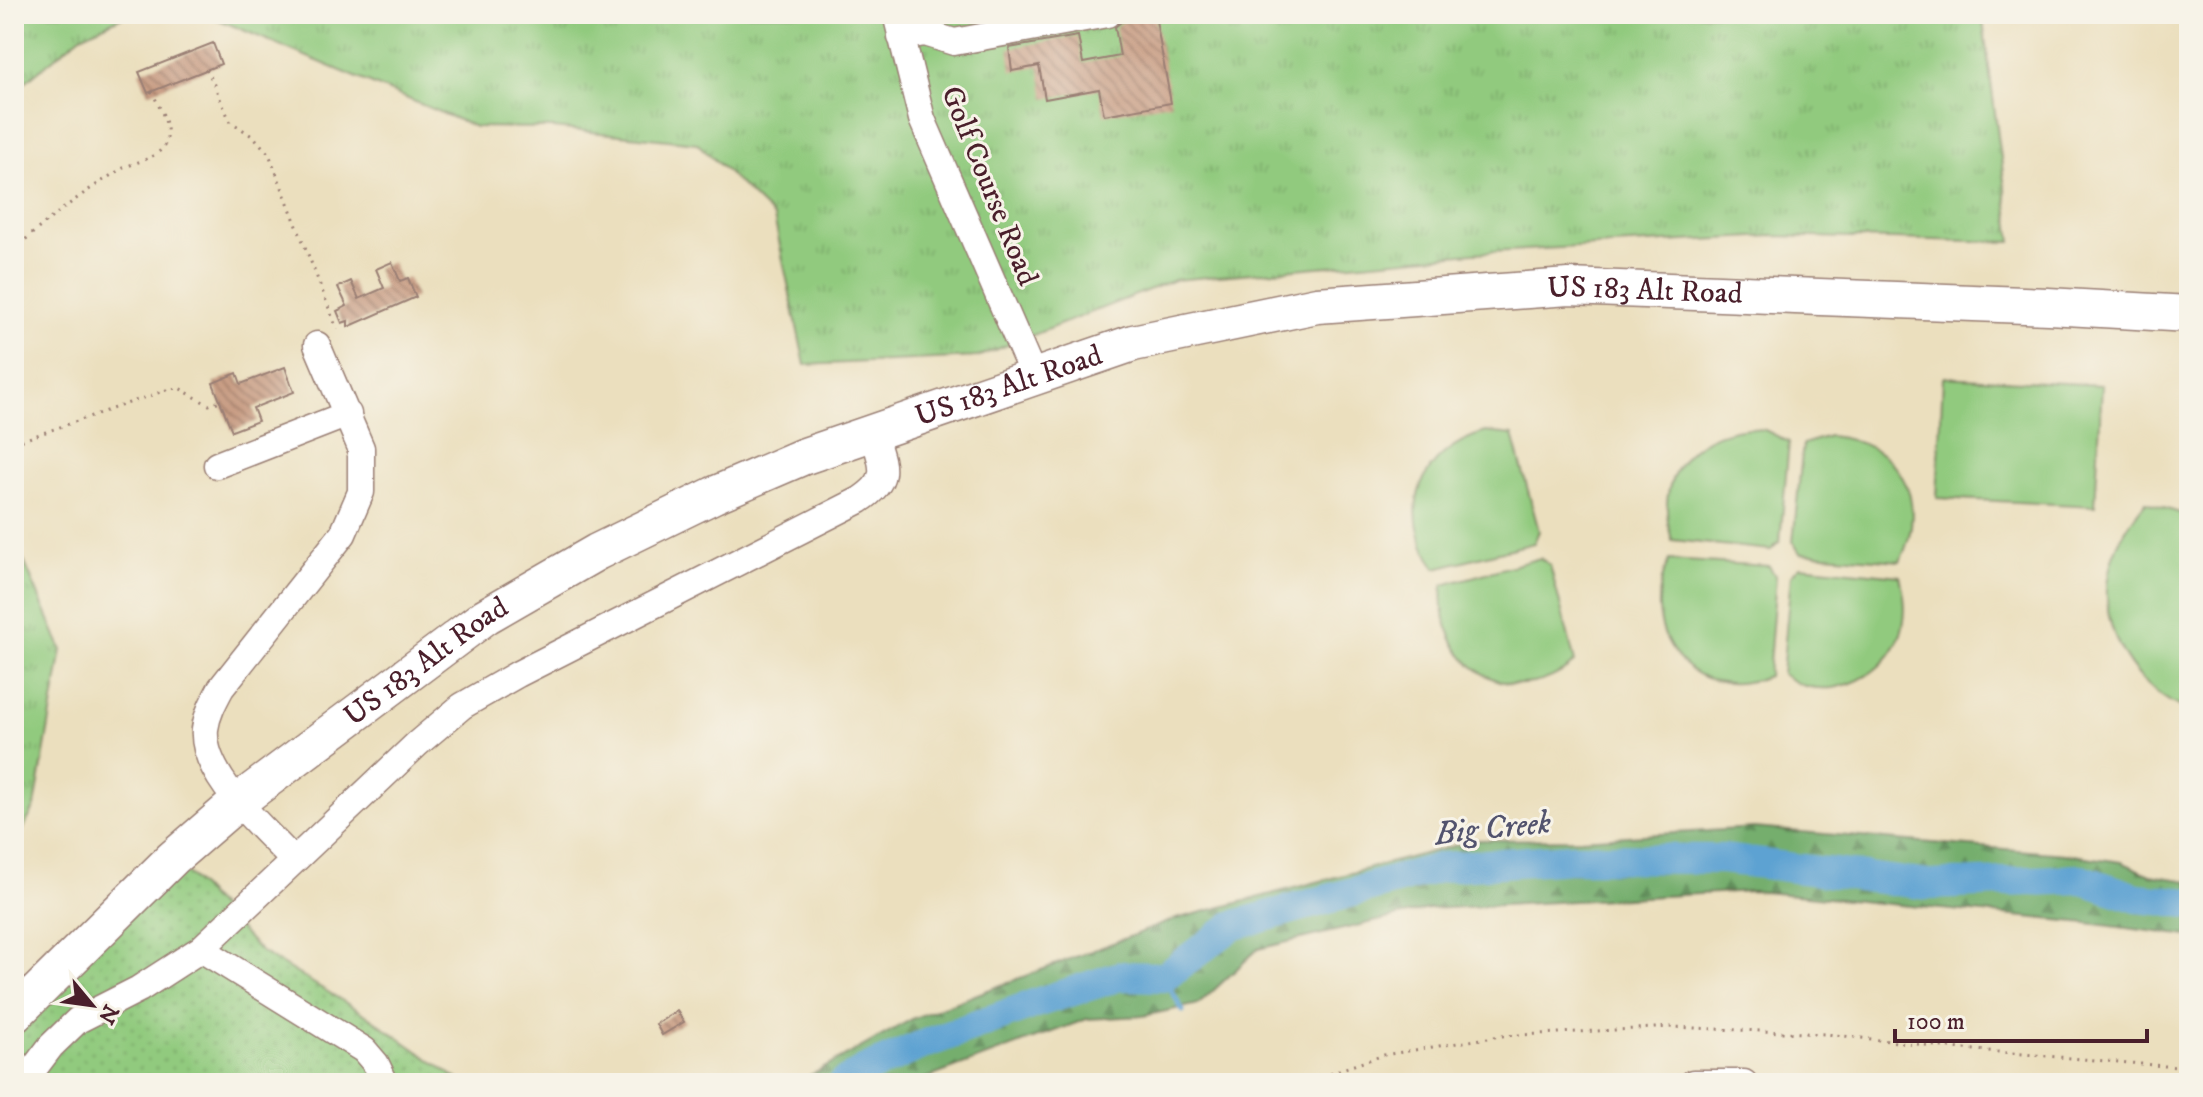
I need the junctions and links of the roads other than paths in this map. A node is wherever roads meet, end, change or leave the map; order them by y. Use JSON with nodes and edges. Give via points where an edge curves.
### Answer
{"nodes":[{"id":1,"x":1107,"y":14,"type":"edge"},
{"id":2,"x":899,"y":26,"type":"edge"},
{"id":3,"x":2189,"y":314,"type":"edge"},
{"id":4,"x":327,"y":337,"type":"road end"},
{"id":5,"x":1034,"y":377,"type":"junction"},
{"id":6,"x":348,"y":414,"type":"junction"},
{"id":7,"x":873,"y":433,"type":"junction"},
{"id":8,"x":217,"y":465,"type":"dead end"},
{"id":9,"x":239,"y":801,"type":"junction"},
{"id":10,"x":293,"y":860,"type":"junction"},
{"id":11,"x":201,"y":949,"type":"junction"},
{"id":12,"x":14,"y":1015,"type":"edge"},
{"id":13,"x":364,"y":1050,"type":"junction"},
{"id":14,"x":23,"y":1083,"type":"edge"},
{"id":15,"x":385,"y":1083,"type":"edge"},
{"id":16,"x":407,"y":1083,"type":"edge"},
{"id":17,"x":1693,"y":1083,"type":"edge"},
{"id":18,"x":1744,"y":1083,"type":"edge"}],
"edges":[{"from":1,"to":2,"type":"street","via":[[954,42]]},
{"from":2,"to":5,"type":"street","name":"Golf Course Road","via":[[922,119]]},
{"from":3,"to":5,"type":"highway","name":"US 183 Alt Road","via":[[1569,287],[1317,305],[1133,343]]},
{"from":4,"to":6,"type":"street"},
{"from":5,"to":7,"type":"highway","name":"US 183 Alt Road"},
{"from":6,"to":8,"type":"street"},
{"from":6,"to":9,"type":"street","via":[[363,462],[361,492],[351,521],[232,674],[208,715],[205,738],[210,760]]},
{"from":7,"to":9,"type":"highway","name":"US 183 Alt Road","via":[[714,495],[597,552],[486,616]]},
{"from":7,"to":10,"type":"street","via":[[883,477],[871,493],[479,695],[417,744]]},
{"from":9,"to":10,"type":"street"},
{"from":9,"to":12,"type":"highway","name":"US 183 Alt Road","via":[[173,858]]},
{"from":10,"to":11,"type":"street"},
{"from":11,"to":13,"type":"street"},
{"from":11,"to":14,"type":"street","via":[[78,1020]]},
{"from":13,"to":15,"type":"street"},
{"from":13,"to":16,"type":"street"},
{"from":17,"to":18,"type":"street"}]}
